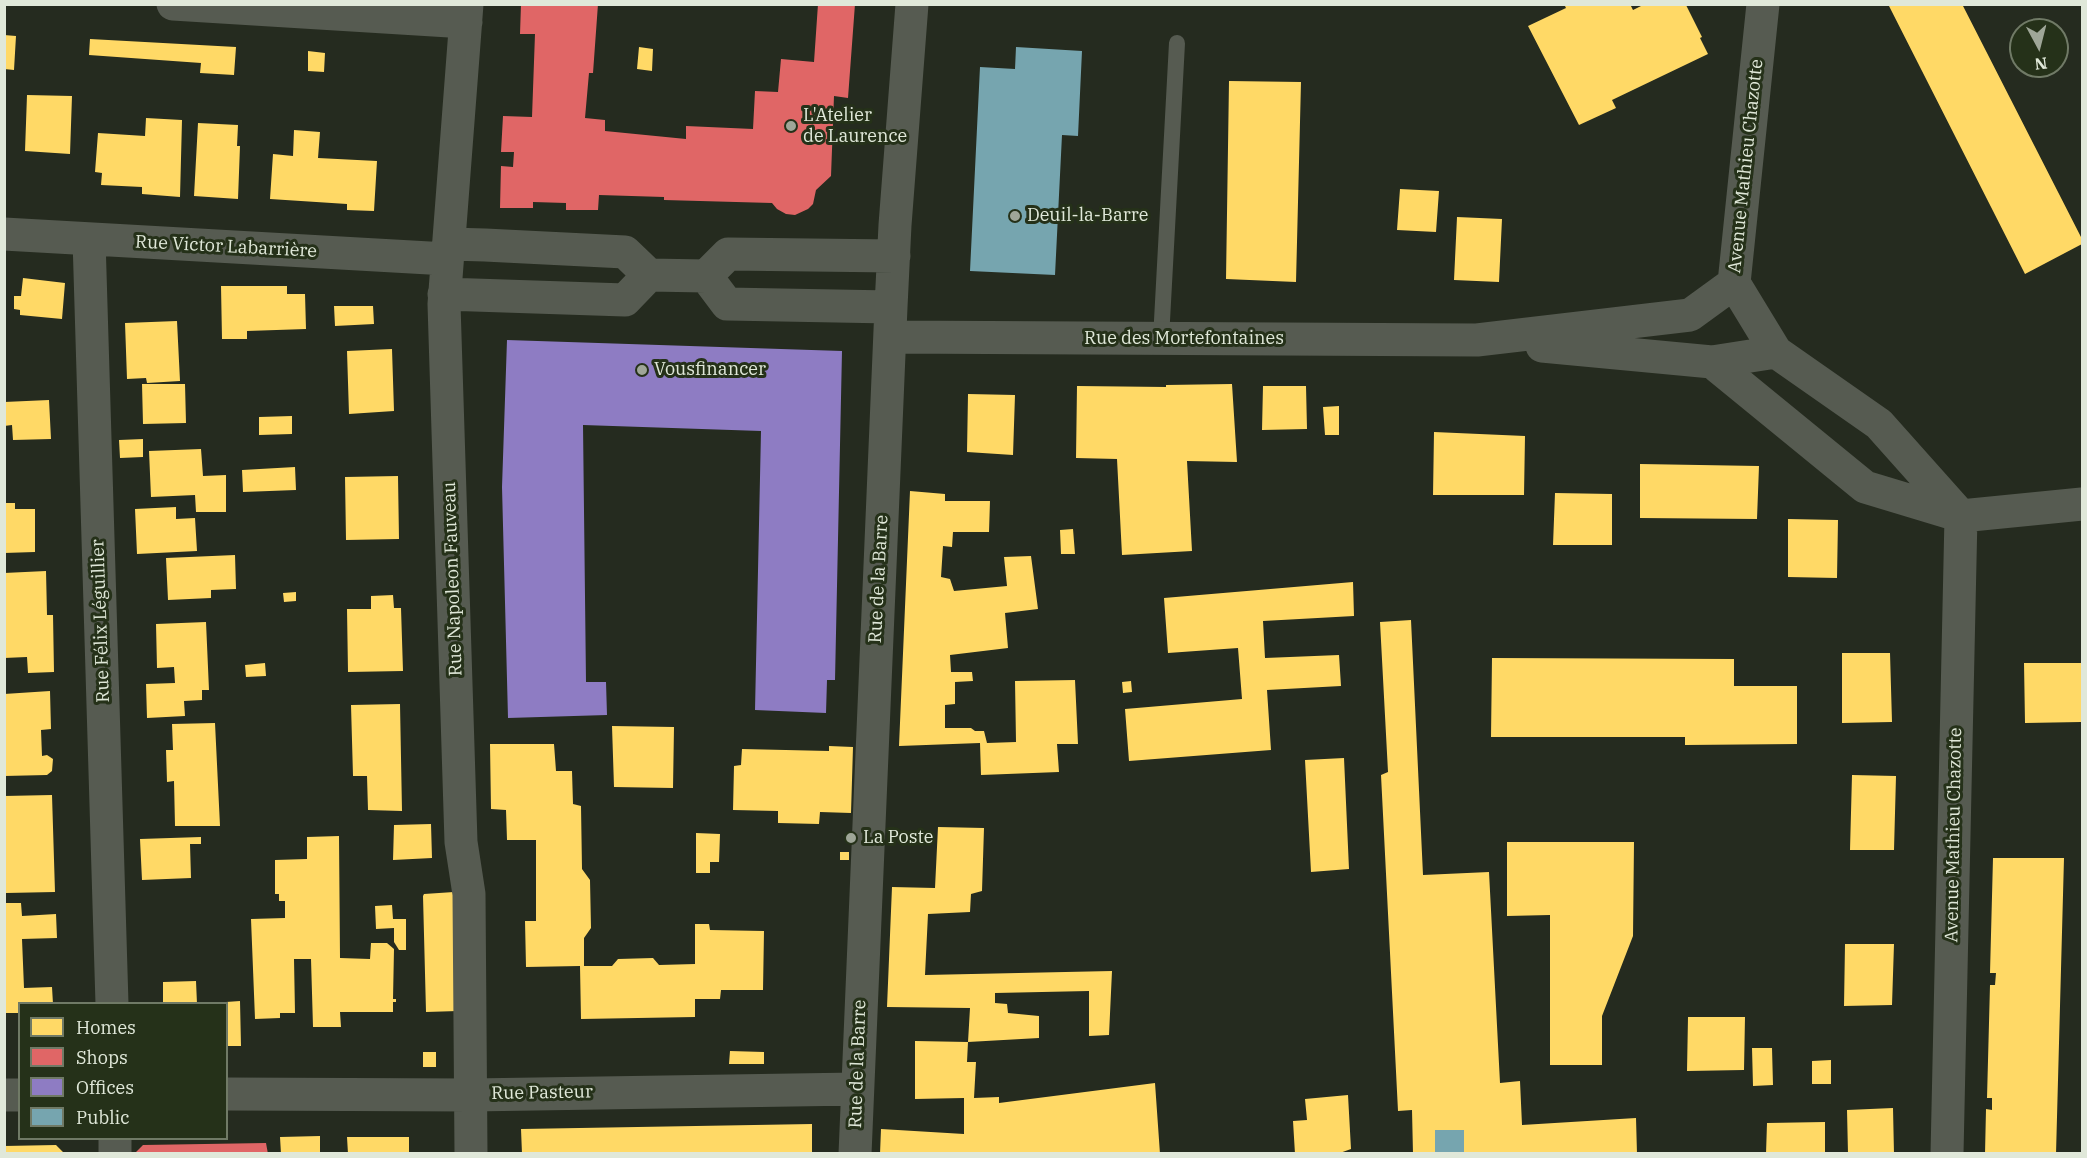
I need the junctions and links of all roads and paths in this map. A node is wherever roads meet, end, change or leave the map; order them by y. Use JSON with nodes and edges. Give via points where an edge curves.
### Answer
{"nodes":[{"id":1,"x":173,"y":4,"type":"edge"},
{"id":2,"x":912,"y":4,"type":"edge"},
{"id":3,"x":1763,"y":4,"type":"edge"},
{"id":4,"x":466,"y":14,"type":"edge"},
{"id":5,"x":1177,"y":43,"type":"dead end"},
{"id":6,"x":4,"y":234,"type":"edge"},
{"id":7,"x":89,"y":239,"type":"junction"},
{"id":8,"x":448,"y":252,"type":"junction"},
{"id":9,"x":894,"y":256,"type":"junction"},
{"id":10,"x":649,"y":275,"type":"junction"},
{"id":11,"x":706,"y":276,"type":"junction"},
{"id":12,"x":1734,"y":283,"type":"junction"},
{"id":13,"x":444,"y":294,"type":"junction"},
{"id":14,"x":890,"y":322,"type":"junction"},
{"id":15,"x":1161,"y":339,"type":"junction"},
{"id":16,"x":1477,"y":340,"type":"junction"},
{"id":17,"x":1776,"y":352,"type":"junction"},
{"id":18,"x":1712,"y":362,"type":"junction"},
{"id":19,"x":2082,"y":504,"type":"edge"},
{"id":20,"x":1961,"y":516,"type":"junction"},
{"id":21,"x":112,"y":1002,"type":"edge"},
{"id":22,"x":857,"y":1089,"type":"junction"},
{"id":23,"x":228,"y":1094,"type":"edge"},
{"id":24,"x":471,"y":1095,"type":"junction"},
{"id":25,"x":471,"y":1154,"type":"edge"},
{"id":26,"x":855,"y":1154,"type":"edge"},
{"id":27,"x":1947,"y":1154,"type":"edge"}],
"edges":[{"from":1,"to":4,"type":"street"},
{"from":2,"to":9,"type":"street","name":"Rue de la Barre"},
{"from":3,"to":12,"type":"street","name":"Avenue Mathieu Chazotte"},
{"from":4,"to":8,"type":"street","name":"Rue Napoleon Fauveau"},
{"from":5,"to":15,"type":"lane"},
{"from":6,"to":7,"type":"street","name":"Rue Victor Labarrière"},
{"from":7,"to":8,"type":"street","name":"Rue Victor Labarrière"},
{"from":7,"to":21,"type":"street","name":"Rue Félix Léguillier"},
{"from":8,"to":10,"type":"street","name":"Rue Victor Labarrière","via":[[485,244],[625,252]]},
{"from":8,"to":13,"type":"street","name":"Rue Napoleon Fauveau"},
{"from":9,"to":11,"type":"street","via":[[728,254]]},
{"from":9,"to":14,"type":"street","name":"Rue de la Barre"},
{"from":10,"to":11,"type":"street"},
{"from":10,"to":13,"type":"street","via":[[624,300]]},
{"from":11,"to":14,"type":"street","via":[[727,304]]},
{"from":12,"to":16,"type":"street","name":"Rue des Mortefontaines","via":[[1690,315]]},
{"from":12,"to":17,"type":"street","name":"Avenue Mathieu Chazotte"},
{"from":13,"to":24,"type":"street","name":"Rue Napoleon Fauveau","via":[[461,842],[469,894]]},
{"from":14,"to":15,"type":"street","name":"Rue des Mortefontaines"},
{"from":14,"to":22,"type":"street","name":"Rue de la Barre"},
{"from":15,"to":16,"type":"street","name":"Rue des Mortefontaines"},
{"from":16,"to":18,"type":"street","name":"Rue des Mortefontaines"},
{"from":17,"to":18,"type":"street"},
{"from":17,"to":20,"type":"street","name":"Avenue Mathieu Chazotte","via":[[1879,424]]},
{"from":18,"to":20,"type":"street","via":[[1865,487]]},
{"from":19,"to":20,"type":"street"},
{"from":20,"to":27,"type":"street","name":"Avenue Mathieu Chazotte"},
{"from":22,"to":24,"type":"street","name":"Rue Pasteur"},
{"from":22,"to":26,"type":"street","name":"Rue de la Barre"},
{"from":23,"to":24,"type":"street","name":"Rue Pasteur"},
{"from":24,"to":25,"type":"street","name":"Rue Napoleon Fauveau"}]}
